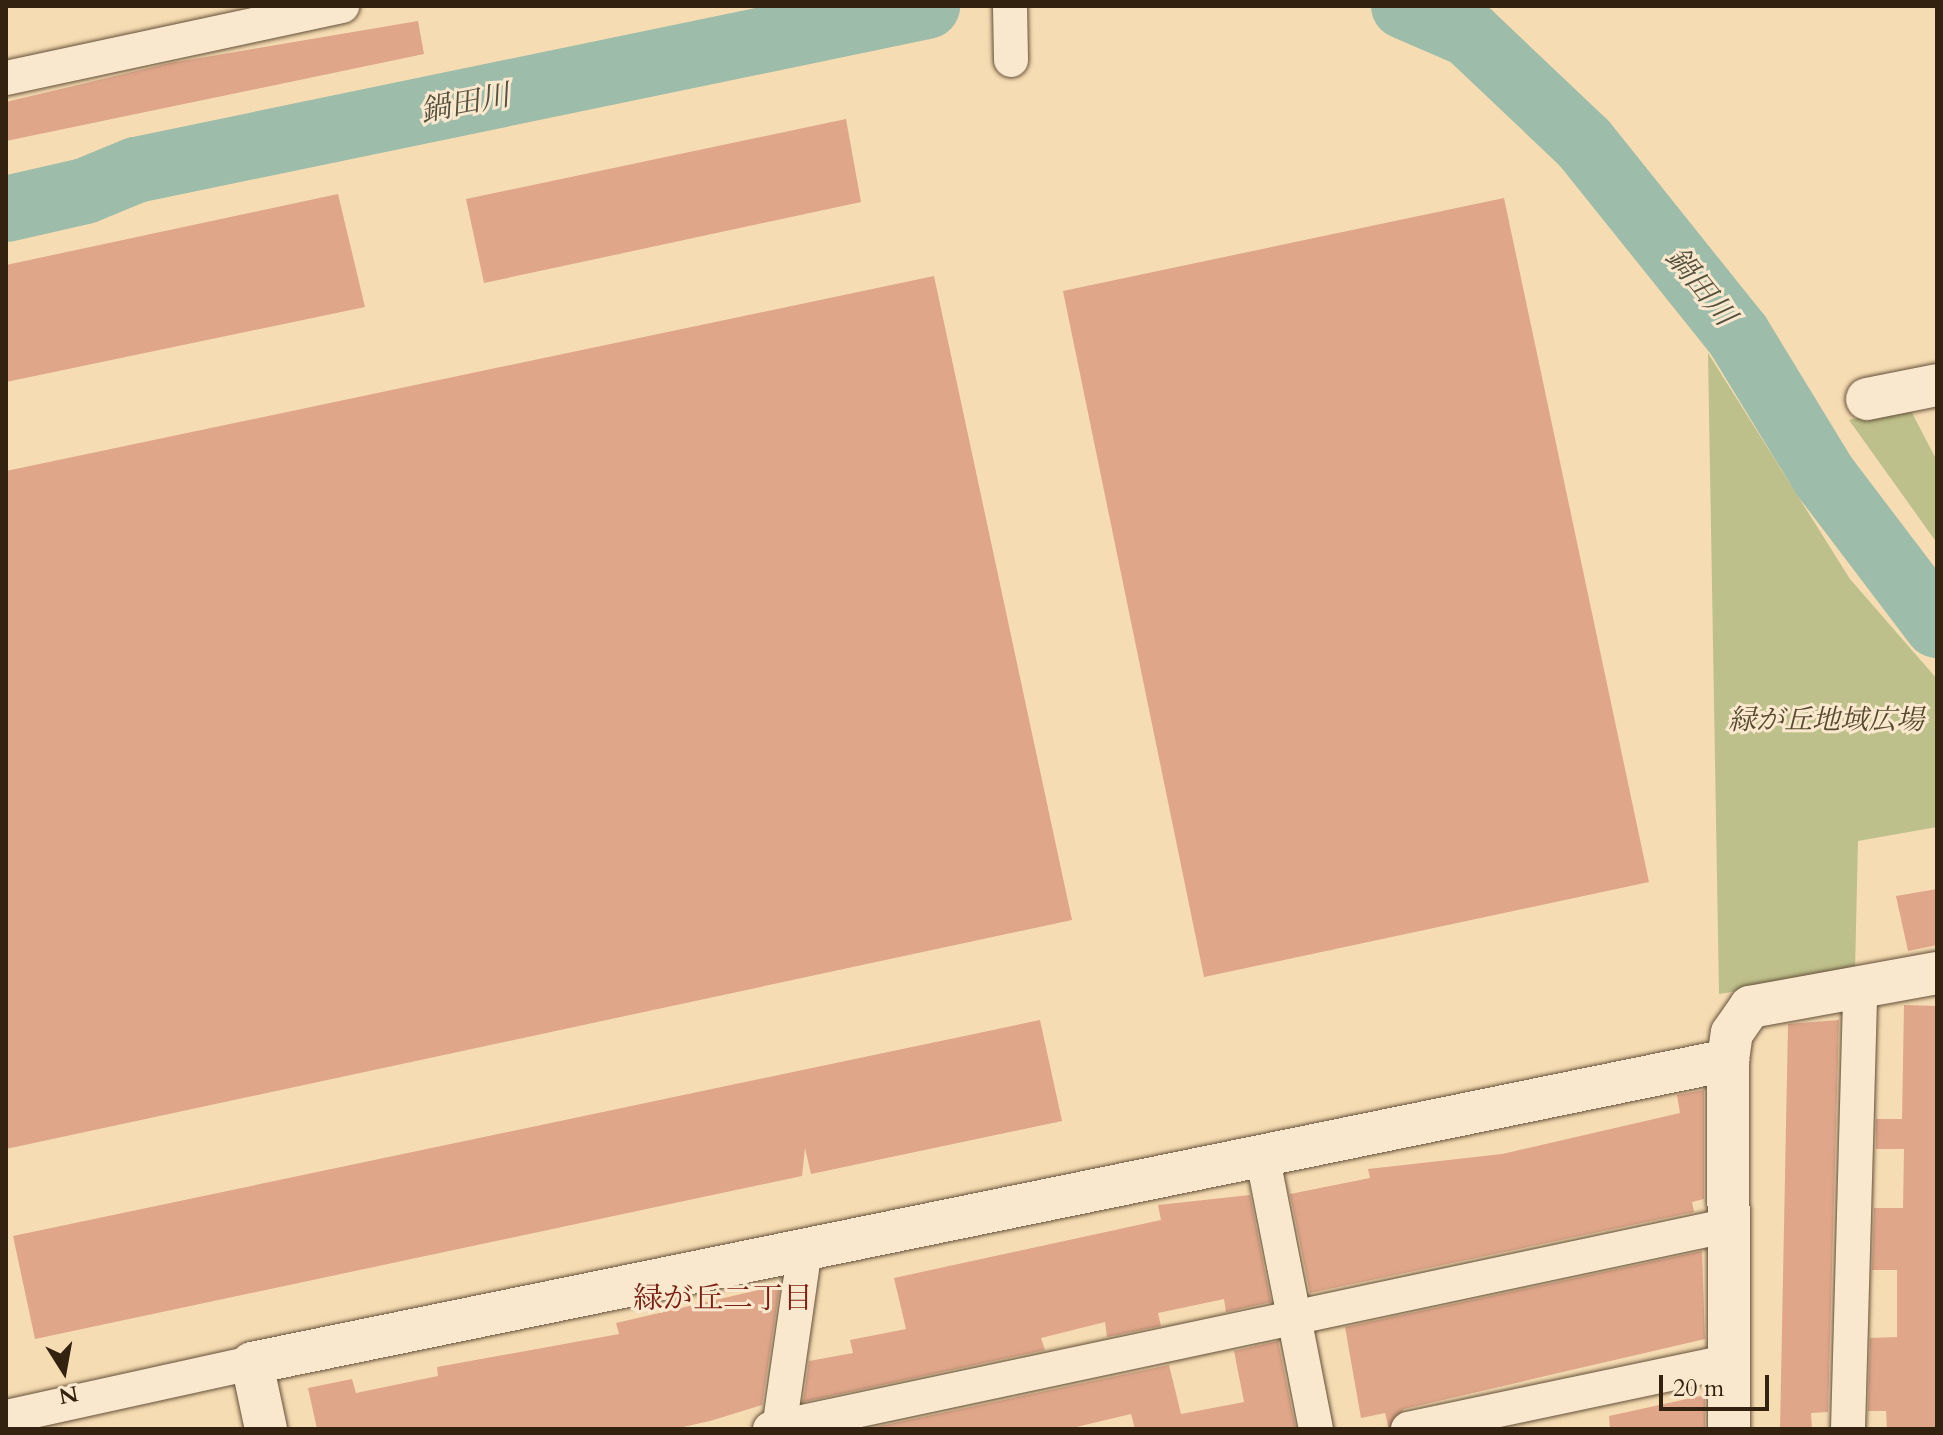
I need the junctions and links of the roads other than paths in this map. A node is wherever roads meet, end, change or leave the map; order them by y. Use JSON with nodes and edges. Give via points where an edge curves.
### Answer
{"nodes":[{"id":1,"x":342,"y":6,"type":"edge"},
{"id":2,"x":1010,"y":6,"type":"edge"},
{"id":3,"x":1011,"y":60,"type":"dead end"},
{"id":4,"x":6,"y":78,"type":"edge"},
{"id":5,"x":1937,"y":385,"type":"edge"},
{"id":6,"x":1867,"y":399,"type":"dead end"},
{"id":7,"x":1937,"y":973,"type":"edge"},
{"id":8,"x":1860,"y":987,"type":"junction"},
{"id":9,"x":1728,"y":1060,"type":"junction"},
{"id":10,"x":1263,"y":1159,"type":"junction"},
{"id":11,"x":1730,"y":1225,"type":"junction"},
{"id":12,"x":805,"y":1249,"type":"junction"},
{"id":13,"x":1291,"y":1317,"type":"junction"},
{"id":14,"x":1727,"y":1362,"type":"junction"},
{"id":15,"x":252,"y":1363,"type":"junction"},
{"id":16,"x":6,"y":1417,"type":"edge"},
{"id":17,"x":776,"y":1428,"type":"edge"},
{"id":18,"x":266,"y":1429,"type":"edge"},
{"id":19,"x":1316,"y":1429,"type":"edge"},
{"id":20,"x":1408,"y":1429,"type":"edge"},
{"id":21,"x":1729,"y":1429,"type":"edge"},
{"id":22,"x":1848,"y":1429,"type":"edge"}],
"edges":[{"from":1,"to":4,"type":"street"},
{"from":2,"to":3,"type":"street"},
{"from":5,"to":6,"type":"street"},
{"from":7,"to":8,"type":"street"},
{"from":8,"to":9,"type":"street","via":[[1750,1007],[1732,1033]]},
{"from":8,"to":22,"type":"street"},
{"from":9,"to":10,"type":"street"},
{"from":9,"to":11,"type":"street"},
{"from":10,"to":12,"type":"street"},
{"from":10,"to":13,"type":"street"},
{"from":11,"to":13,"type":"street"},
{"from":11,"to":14,"type":"street"},
{"from":12,"to":15,"type":"street"},
{"from":12,"to":17,"type":"street"},
{"from":13,"to":17,"type":"street"},
{"from":13,"to":19,"type":"street"},
{"from":14,"to":20,"type":"street"},
{"from":14,"to":21,"type":"street"},
{"from":15,"to":16,"type":"street"},
{"from":15,"to":18,"type":"street"}]}
